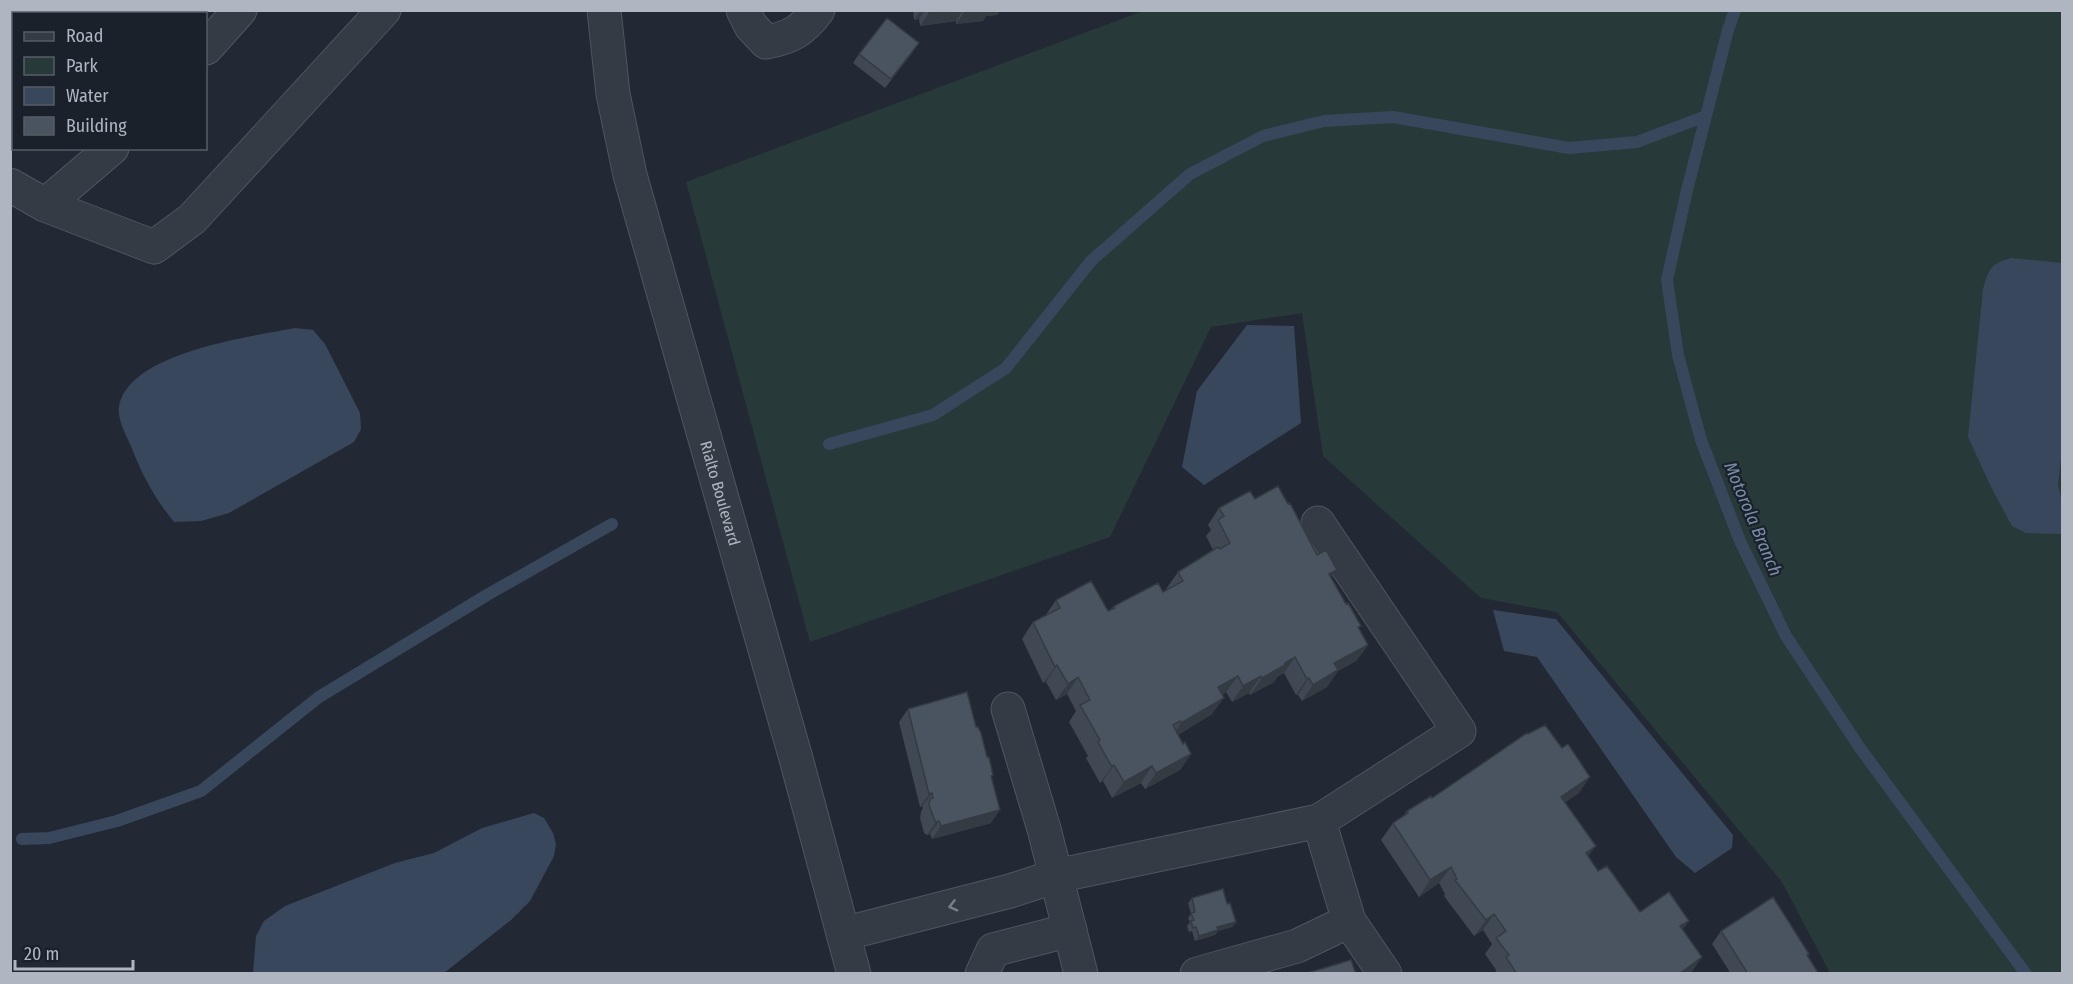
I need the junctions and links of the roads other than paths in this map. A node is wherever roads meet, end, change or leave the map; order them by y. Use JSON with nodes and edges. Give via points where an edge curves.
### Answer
{"nodes":[{"id":1,"x":240,"y":10,"type":"edge"},
{"id":2,"x":384,"y":10,"type":"edge"},
{"id":3,"x":604,"y":10,"type":"edge"},
{"id":4,"x":742,"y":10,"type":"edge"},
{"id":5,"x":818,"y":10,"type":"edge"},
{"id":6,"x":207,"y":47,"type":"edge"},
{"id":7,"x":110,"y":150,"type":"edge"},
{"id":8,"x":10,"y":185,"type":"edge"},
{"id":9,"x":45,"y":205,"type":"junction"},
{"id":10,"x":1318,"y":523,"type":"dead end"},
{"id":11,"x":1008,"y":709,"type":"dead end"},
{"id":12,"x":1318,"y":821,"type":"junction"},
{"id":13,"x":1056,"y":876,"type":"junction"},
{"id":14,"x":1349,"y":921,"type":"junction"},
{"id":15,"x":1070,"y":930,"type":"junction"},
{"id":16,"x":843,"y":934,"type":"junction"},
{"id":17,"x":855,"y":974,"type":"edge"},
{"id":18,"x":982,"y":974,"type":"edge"},
{"id":19,"x":1081,"y":974,"type":"edge"},
{"id":20,"x":1197,"y":974,"type":"edge"},
{"id":21,"x":1385,"y":974,"type":"edge"}],
"edges":[{"from":1,"to":6,"type":"street"},
{"from":2,"to":9,"type":"street","via":[[192,219],[154,247]]},
{"from":3,"to":16,"type":"street","name":"Rialto Boulevard","via":[[613,94],[630,175]]},
{"from":4,"to":5,"type":"street","via":[[766,42],[784,39],[807,25]]},
{"from":7,"to":9,"type":"street"},
{"from":8,"to":9,"type":"street"},
{"from":10,"to":12,"type":"street","via":[[1459,731]]},
{"from":11,"to":13,"type":"street"},
{"from":12,"to":13,"type":"street"},
{"from":12,"to":14,"type":"street"},
{"from":13,"to":15,"type":"street"},
{"from":13,"to":16,"type":"street","one_way":true},
{"from":14,"to":20,"type":"street","via":[[1297,946]]},
{"from":14,"to":21,"type":"street"},
{"from":15,"to":18,"type":"street","via":[[993,950]]},
{"from":15,"to":19,"type":"street"},
{"from":16,"to":17,"type":"street","name":"Rialto Boulevard"}]}
